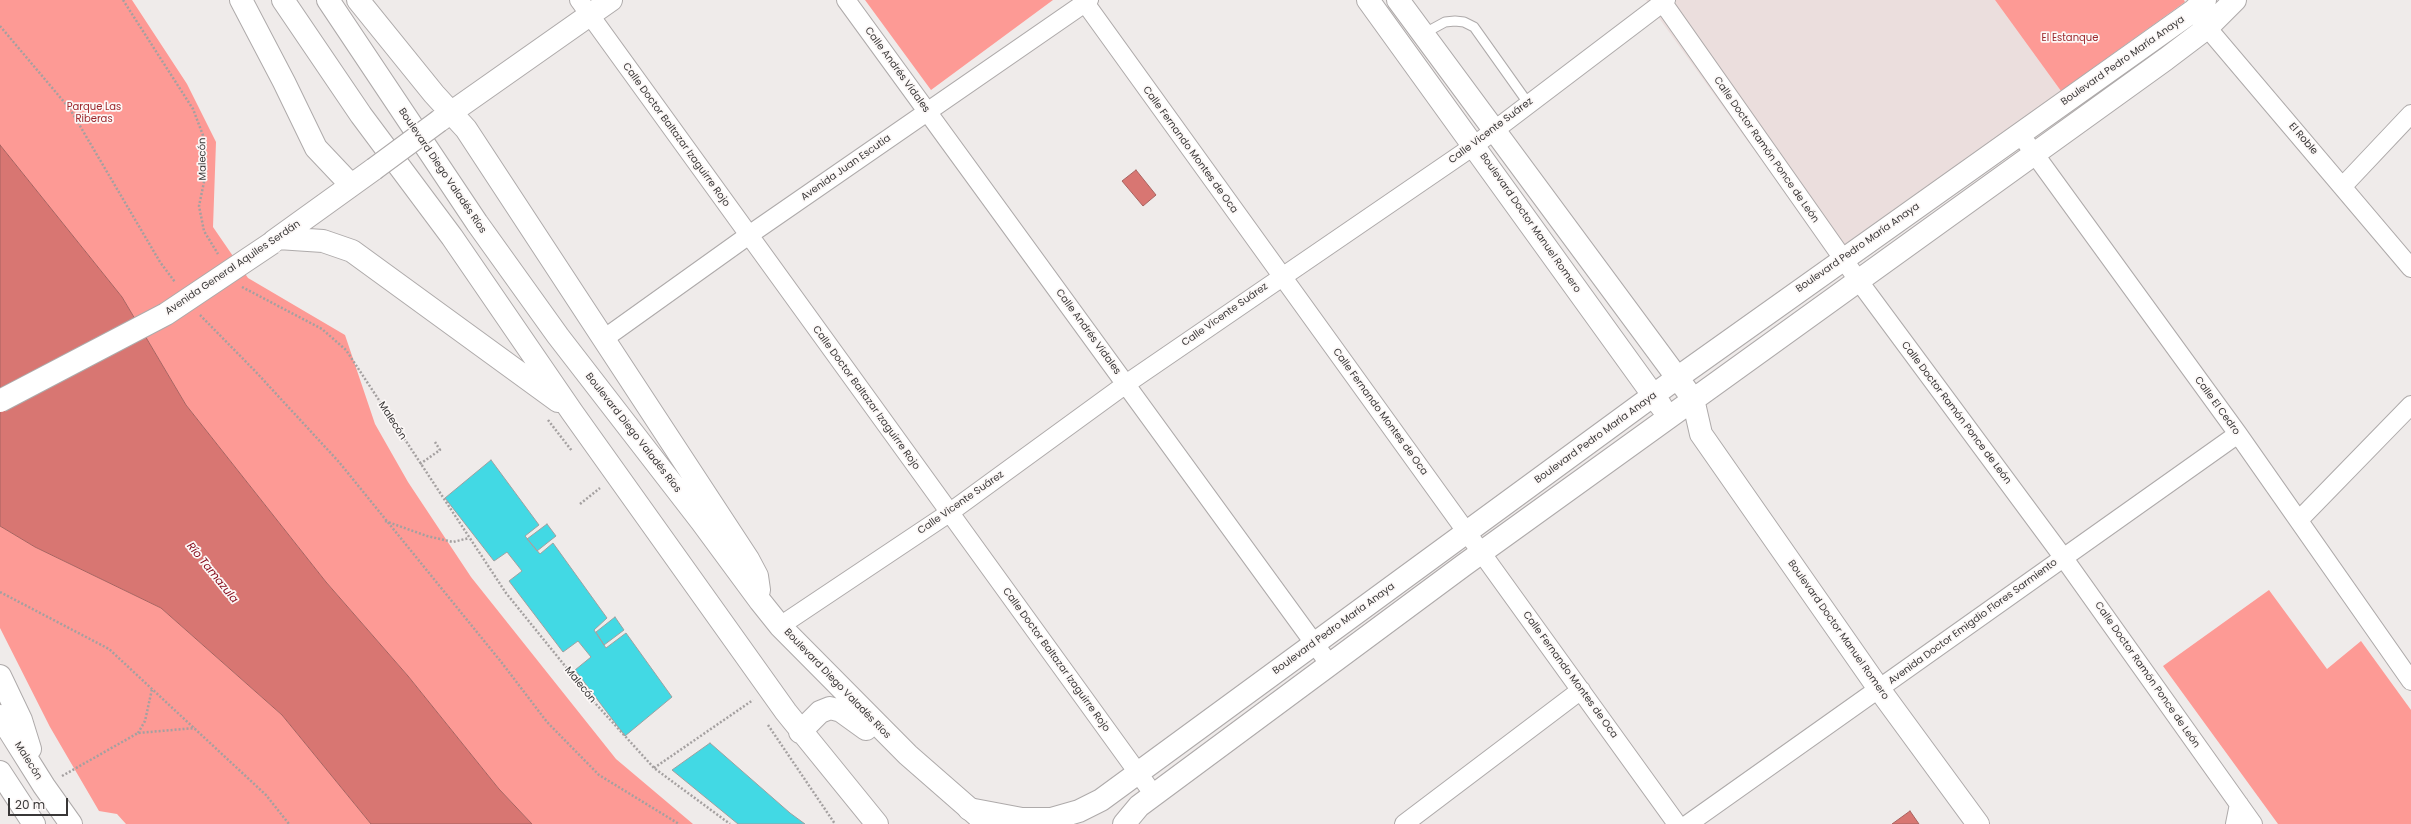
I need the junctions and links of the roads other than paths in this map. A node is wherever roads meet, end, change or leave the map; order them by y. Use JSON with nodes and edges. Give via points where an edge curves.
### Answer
{"nodes":[{"id":1,"x":241,"y":0,"type":"edge"},
{"id":2,"x":282,"y":0,"type":"edge"},
{"id":3,"x":328,"y":0,"type":"edge"},
{"id":4,"x":358,"y":0,"type":"edge"},
{"id":5,"x":611,"y":0,"type":"edge"},
{"id":6,"x":846,"y":0,"type":"edge"},
{"id":7,"x":1368,"y":0,"type":"edge"},
{"id":8,"x":1398,"y":0,"type":"edge"},
{"id":9,"x":2235,"y":0,"type":"edge"},
{"id":10,"x":1086,"y":1,"type":"edge"},
{"id":11,"x":1663,"y":1,"type":"edge"},
{"id":12,"x":2199,"y":6,"type":"edge"},
{"id":13,"x":584,"y":8,"type":"edge"},
{"id":14,"x":2207,"y":28,"type":"junction"},
{"id":15,"x":1423,"y":34,"type":"junction"},
{"id":16,"x":1528,"y":103,"type":"junction"},
{"id":17,"x":927,"y":111,"type":"junction"},
{"id":18,"x":2411,"y":114,"type":"edge"},
{"id":19,"x":445,"y":117,"type":"junction"},
{"id":20,"x":1494,"y":129,"type":"junction"},
{"id":21,"x":2020,"y":134,"type":"junction"},
{"id":22,"x":1474,"y":145,"type":"junction"},
{"id":23,"x":2036,"y":155,"type":"junction"},
{"id":24,"x":352,"y":186,"type":"junction"},
{"id":25,"x":2343,"y":186,"type":"junction"},
{"id":26,"x":749,"y":235,"type":"junction"},
{"id":27,"x":275,"y":241,"type":"junction"},
{"id":28,"x":1843,"y":258,"type":"junction"},
{"id":29,"x":2411,"y":268,"type":"edge"},
{"id":30,"x":1280,"y":276,"type":"junction"},
{"id":31,"x":1858,"y":280,"type":"junction"},
{"id":32,"x":605,"y":338,"type":"junction"},
{"id":33,"x":1677,"y":378,"type":"junction"},
{"id":34,"x":1126,"y":384,"type":"junction"},
{"id":35,"x":1653,"y":396,"type":"junction"},
{"id":36,"x":1693,"y":399,"type":"junction"},
{"id":37,"x":0,"y":401,"type":"edge"},
{"id":38,"x":2411,"y":405,"type":"edge"},
{"id":39,"x":572,"y":412,"type":"junction"},
{"id":40,"x":1669,"y":416,"type":"junction"},
{"id":41,"x":1701,"y":434,"type":"junction"},
{"id":42,"x":2238,"y":434,"type":"junction"},
{"id":43,"x":949,"y":513,"type":"junction"},
{"id":44,"x":2299,"y":520,"type":"junction"},
{"id":45,"x":1467,"y":532,"type":"junction"},
{"id":46,"x":1482,"y":553,"type":"junction"},
{"id":47,"x":2063,"y":557,"type":"junction"},
{"id":48,"x":760,"y":601,"type":"junction"},
{"id":49,"x":780,"y":626,"type":"junction"},
{"id":50,"x":1315,"y":644,"type":"junction"},
{"id":51,"x":1330,"y":664,"type":"junction"},
{"id":52,"x":0,"y":676,"type":"edge"},
{"id":53,"x":2411,"y":680,"type":"edge"},
{"id":54,"x":1879,"y":689,"type":"junction"},
{"id":55,"x":1581,"y":690,"type":"junction"},
{"id":56,"x":0,"y":716,"type":"edge"},
{"id":57,"x":800,"y":732,"type":"junction"},
{"id":58,"x":908,"y":755,"type":"junction"},
{"id":59,"x":0,"y":772,"type":"edge"},
{"id":60,"x":1138,"y":773,"type":"junction"},
{"id":61,"x":41,"y":782,"type":"junction"},
{"id":62,"x":1154,"y":796,"type":"junction"},
{"id":63,"x":2239,"y":804,"type":"junction"},
{"id":64,"x":969,"y":808,"type":"junction"},
{"id":65,"x":34,"y":824,"type":"edge"},
{"id":66,"x":71,"y":824,"type":"edge"},
{"id":67,"x":877,"y":824,"type":"edge"},
{"id":68,"x":987,"y":824,"type":"edge"},
{"id":69,"x":1124,"y":824,"type":"edge"},
{"id":70,"x":1404,"y":824,"type":"edge"},
{"id":71,"x":1677,"y":824,"type":"edge"},
{"id":72,"x":1688,"y":824,"type":"edge"},
{"id":73,"x":1978,"y":824,"type":"edge"},
{"id":74,"x":2235,"y":824,"type":"edge"},
{"id":75,"x":2253,"y":824,"type":"edge"}],
"edges":[{"from":1,"to":24,"type":"main road","via":[[316,148]]},
{"from":2,"to":39,"type":"main road","via":[[361,115],[452,236]]},
{"from":3,"to":48,"type":"main road","name":"Boulevard Diego Valadés Ríos","via":[[477,223],[553,330]]},
{"from":4,"to":19,"type":"main road"},
{"from":5,"to":13,"type":"main road","name":"Avenida General Aquiles Serdán"},
{"from":6,"to":17,"type":"street","name":"Calle Andrés Vidales"},
{"from":7,"to":22,"type":"main road","name":"Boulevard Doctor Manuel Romero"},
{"from":8,"to":15,"type":"main road","name":"Boulevard Doctor Manuel Romero"},
{"from":9,"to":14,"type":"main road"},
{"from":10,"to":17,"type":"street","name":"Avenida Juan Escutia"},
{"from":10,"to":30,"type":"street","name":"Calle Fernando Montes de Oca"},
{"from":11,"to":16,"type":"street","name":"Calle Vicente Suárez"},
{"from":11,"to":28,"type":"street","name":"Calle Doctor Ramón Ponce de León"},
{"from":12,"to":14,"type":"street","name":"El Roble"},
{"from":12,"to":21,"type":"main road","name":"Boulevard Pedro María Anaya"},
{"from":13,"to":19,"type":"main road","name":"Avenida General Aquiles Serdán"},
{"from":13,"to":26,"type":"street","name":"Calle Doctor Baltazar Izaguirre Rojo"},
{"from":14,"to":23,"type":"main road"},
{"from":14,"to":25,"type":"street","name":"El Roble"},
{"from":15,"to":16,"type":"lane","via":[[1445,22],[1455,20],[1474,27]]},
{"from":15,"to":20,"type":"main road","name":"Boulevard Doctor Manuel Romero"},
{"from":16,"to":20,"type":"street","name":"Calle Vicente Suárez"},
{"from":17,"to":26,"type":"street","name":"Avenida Juan Escutia"},
{"from":17,"to":34,"type":"street","name":"Calle Andrés Vidales"},
{"from":18,"to":25,"type":"street"},
{"from":19,"to":24,"type":"main road","name":"Avenida General Aquiles Serdán","bridge":true},
{"from":19,"to":32,"type":"main road","via":[[466,129]]},
{"from":20,"to":22,"type":"street","name":"Calle Vicente Suárez"},
{"from":20,"to":33,"type":"main road","name":"Boulevard Doctor Manuel Romero"},
{"from":21,"to":23,"type":"street","name":"Calle El Cedro"},
{"from":21,"to":28,"type":"main road","name":"Boulevard Pedro María Anaya"},
{"from":22,"to":30,"type":"street","name":"Calle Vicente Suárez"},
{"from":22,"to":35,"type":"main road","name":"Boulevard Doctor Manuel Romero"},
{"from":23,"to":31,"type":"main road"},
{"from":23,"to":42,"type":"street","name":"Calle El Cedro"},
{"from":24,"to":27,"type":"main road","name":"Avenida General Aquiles Serdán"},
{"from":25,"to":29,"type":"street","name":"El Roble"},
{"from":26,"to":32,"type":"street","name":"Avenida Juan Escutia"},
{"from":26,"to":43,"type":"street","name":"Calle Doctor Baltazar Izaguirre Rojo"},
{"from":27,"to":37,"type":"main road","name":"Avenida General Aquiles Serdán","bridge":true,"via":[[166,314]]},
{"from":27,"to":39,"type":"main road","via":[[324,241],[352,251]]},
{"from":28,"to":31,"type":"street","name":"Calle Doctor Ramón Ponce de León"},
{"from":28,"to":33,"type":"main road","name":"Boulevard Pedro María Anaya"},
{"from":30,"to":34,"type":"street","name":"Calle Vicente Suárez"},
{"from":30,"to":45,"type":"street","name":"Calle Fernando Montes de Oca"},
{"from":31,"to":36,"type":"main road"},
{"from":31,"to":47,"type":"street","name":"Calle Doctor Ramón Ponce de León"},
{"from":32,"to":48,"type":"main road","via":[[748,559],[757,576]]},
{"from":33,"to":35,"type":"main road","name":"Boulevard Pedro María Anaya"},
{"from":33,"to":36,"type":"main road","name":"Boulevard Doctor Manuel Romero"},
{"from":34,"to":43,"type":"street","name":"Calle Vicente Suárez"},
{"from":34,"to":50,"type":"street","name":"Calle Andrés Vidales"},
{"from":35,"to":40,"type":"main road","name":"Boulevard Doctor Manuel Romero"},
{"from":35,"to":45,"type":"main road","name":"Boulevard Pedro María Anaya"},
{"from":36,"to":40,"type":"main road"},
{"from":36,"to":41,"type":"main road","name":"Boulevard Doctor Manuel Romero"},
{"from":38,"to":44,"type":"street"},
{"from":39,"to":57,"type":"main road"},
{"from":40,"to":41,"type":"main road","name":"Boulevard Doctor Manuel Romero"},
{"from":40,"to":46,"type":"main road"},
{"from":41,"to":54,"type":"main road","name":"Boulevard Doctor Manuel Romero"},
{"from":42,"to":44,"type":"street","name":"Calle El Cedro"},
{"from":42,"to":47,"type":"street","name":"Avenida Doctor Emigdio Flores Sarmiento"},
{"from":43,"to":49,"type":"street","name":"Calle Vicente Suárez"},
{"from":43,"to":60,"type":"street","name":"Calle Doctor Baltazar Izaguirre Rojo"},
{"from":44,"to":53,"type":"street","name":"Calle El Cedro"},
{"from":45,"to":46,"type":"street","name":"Calle Fernando Montes de Oca"},
{"from":45,"to":50,"type":"main road","name":"Boulevard Pedro María Anaya"},
{"from":46,"to":51,"type":"main road"},
{"from":46,"to":55,"type":"street","name":"Calle Fernando Montes de Oca"},
{"from":47,"to":54,"type":"street","name":"Avenida Doctor Emigdio Flores Sarmiento"},
{"from":47,"to":63,"type":"street","name":"Calle Doctor Ramón Ponce de León"},
{"from":48,"to":49,"type":"main road","name":"Boulevard Diego Valadés Ríos"},
{"from":49,"to":58,"type":"main road","name":"Boulevard Diego Valadés Ríos"},
{"from":50,"to":51,"type":"street","name":"Calle Andrés Vidales"},
{"from":50,"to":60,"type":"main road","name":"Boulevard Pedro María Anaya"},
{"from":51,"to":62,"type":"main road"},
{"from":52,"to":61,"type":"main road","via":[[21,720]]},
{"from":54,"to":72,"type":"street","name":"Avenida Doctor Emigdio Flores Sarmiento"},
{"from":54,"to":73,"type":"main road","name":"Boulevard Doctor Manuel Romero"},
{"from":55,"to":70,"type":"street"},
{"from":55,"to":71,"type":"street","name":"Calle Fernando Montes de Oca"},
{"from":56,"to":61,"type":"main road","name":"Malecón"},
{"from":57,"to":58,"type":"main road","via":[[820,712],[833,708]]},
{"from":57,"to":67,"type":"main road"},
{"from":58,"to":64,"type":"main road","name":"Boulevard Diego Valadés Ríos"},
{"from":59,"to":65,"type":"main road"},
{"from":60,"to":62,"type":"street","name":"Calle Doctor Baltazar Izaguirre Rojo"},
{"from":60,"to":64,"type":"main road","name":"Boulevard Pedro María Anaya","via":[[1101,800],[1066,816],[1022,819]]},
{"from":61,"to":66,"type":"main road","name":"Malecón"},
{"from":62,"to":69,"type":"main road","via":[[1139,806]]},
{"from":63,"to":74,"type":"street"},
{"from":63,"to":75,"type":"street","name":"Calle Doctor Ramón Ponce de León"},
{"from":64,"to":68,"type":"main road","name":"Boulevard Diego Valadés Ríos"}]}
